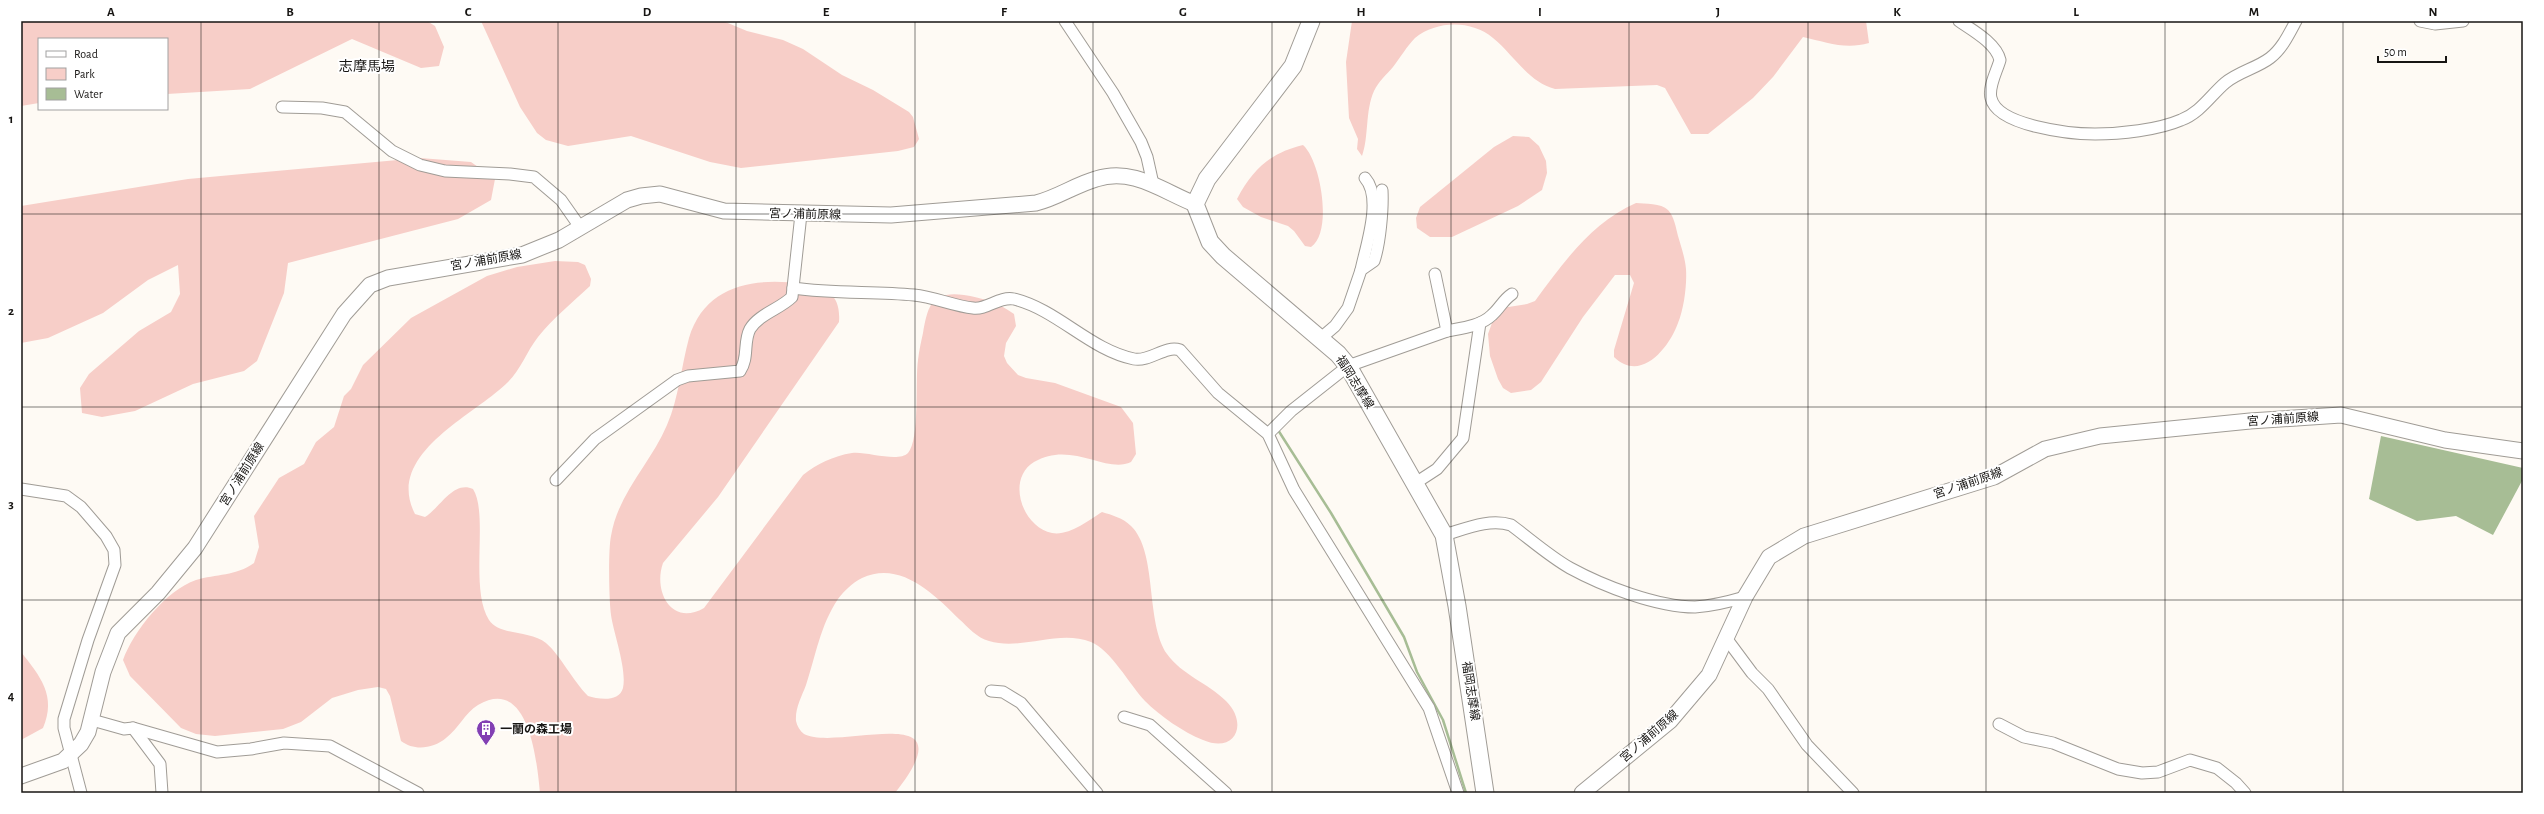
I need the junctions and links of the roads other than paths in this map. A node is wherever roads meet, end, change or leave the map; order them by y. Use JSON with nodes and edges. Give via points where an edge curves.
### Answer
{"nodes":[{"id":1,"x":1065,"y":21,"type":"edge"},
{"id":2,"x":1311,"y":21,"type":"edge"},
{"id":3,"x":1959,"y":21,"type":"edge"},
{"id":4,"x":2296,"y":21,"type":"edge"},
{"id":5,"x":2420,"y":21,"type":"edge"},
{"id":6,"x":2463,"y":21,"type":"edge"},
{"id":7,"x":282,"y":107,"type":"dead end"},
{"id":8,"x":1365,"y":178,"type":"dead end"},
{"id":9,"x":1153,"y":184,"type":"junction"},
{"id":10,"x":1382,"y":190,"type":"dead end"},
{"id":11,"x":1195,"y":204,"type":"junction"},
{"id":12,"x":802,"y":214,"type":"junction"},
{"id":13,"x":580,"y":227,"type":"junction"},
{"id":14,"x":1361,"y":270,"type":"junction"},
{"id":15,"x":1435,"y":274,"type":"dead end"},
{"id":16,"x":793,"y":288,"type":"junction"},
{"id":17,"x":1512,"y":294,"type":"dead end"},
{"id":18,"x":1480,"y":323,"type":"junction"},
{"id":19,"x":1447,"y":331,"type":"junction"},
{"id":20,"x":1321,"y":338,"type":"junction"},
{"id":21,"x":1348,"y":366,"type":"junction"},
{"id":22,"x":1268,"y":434,"type":"junction"},
{"id":23,"x":2523,"y":451,"type":"edge"},
{"id":24,"x":556,"y":480,"type":"dead end"},
{"id":25,"x":1414,"y":484,"type":"junction"},
{"id":26,"x":21,"y":489,"type":"edge"},
{"id":27,"x":1444,"y":535,"type":"junction"},
{"id":28,"x":1745,"y":597,"type":"junction"},
{"id":29,"x":1726,"y":638,"type":"junction"},
{"id":30,"x":991,"y":691,"type":"dead end"},
{"id":31,"x":1124,"y":718,"type":"dead end"},
{"id":32,"x":92,"y":720,"type":"junction"},
{"id":33,"x":1999,"y":724,"type":"dead end"},
{"id":34,"x":133,"y":728,"type":"junction"},
{"id":35,"x":72,"y":754,"type":"junction"},
{"id":36,"x":21,"y":776,"type":"edge"},
{"id":37,"x":81,"y":793,"type":"edge"},
{"id":38,"x":162,"y":793,"type":"edge"},
{"id":39,"x":418,"y":793,"type":"edge"},
{"id":40,"x":1097,"y":793,"type":"edge"},
{"id":41,"x":1226,"y":793,"type":"edge"},
{"id":42,"x":1458,"y":793,"type":"edge"},
{"id":43,"x":1486,"y":793,"type":"edge"},
{"id":44,"x":1582,"y":793,"type":"edge"},
{"id":45,"x":1853,"y":793,"type":"edge"},
{"id":46,"x":2245,"y":793,"type":"edge"}],
"edges":[{"from":1,"to":9,"type":"street","via":[[1141,142]]},
{"from":2,"to":11,"type":"main road","via":[[1293,66],[1207,179]]},
{"from":3,"to":4,"type":"street","via":[[1980,35],[1999,56],[1990,92],[1997,110],[2033,126],[2095,134],[2122,132],[2182,120],[2204,105],[2226,83],[2271,58],[2285,41]]},
{"from":5,"to":6,"type":"street","via":[[2435,24]]},
{"from":7,"to":13,"type":"street","via":[[322,108],[345,112],[392,151],[420,165],[445,171],[510,174],[534,178],[546,185],[561,200]]},
{"from":8,"to":14,"type":"street","via":[[1373,193],[1373,212]]},
{"from":9,"to":11,"type":"main road","name":"宮ノ浦前原線"},
{"from":9,"to":12,"type":"main road","name":"宮ノ浦前原線","via":[[1135,177],[1114,176],[1096,179],[1049,200],[1036,203],[891,215]]},
{"from":10,"to":14,"type":"street","via":[[1383,216],[1379,225],[1376,258]]},
{"from":11,"to":20,"type":"main road","name":"福岡志摩線","via":[[1210,242],[1223,256]]},
{"from":12,"to":13,"type":"main road","name":"宮ノ浦前原線","via":[[724,211],[660,194],[626,200]]},
{"from":12,"to":16,"type":"street"},
{"from":13,"to":32,"type":"main road","name":"宮ノ浦前原線","via":[[559,240],[522,255],[409,272],[370,285],[344,314],[195,548],[158,593],[118,633],[103,672]]},
{"from":14,"to":20,"type":"street","via":[[1348,308],[1335,326]]},
{"from":15,"to":19,"type":"street"},
{"from":16,"to":22,"type":"street","via":[[847,294],[915,295],[974,308],[1008,298],[1015,299],[1123,356],[1144,359],[1175,348],[1184,354],[1218,393]]},
{"from":16,"to":24,"type":"street","via":[[792,297],[785,304],[753,325],[748,337],[746,359],[740,371],[688,376],[678,380],[595,439]]},
{"from":17,"to":18,"type":"street","via":[[1492,316]]},
{"from":18,"to":19,"type":"street"},
{"from":18,"to":25,"type":"street","via":[[1463,438],[1437,469]]},
{"from":19,"to":21,"type":"street"},
{"from":20,"to":21,"type":"main road","name":"福岡志摩線"},
{"from":21,"to":22,"type":"street","via":[[1291,411]]},
{"from":21,"to":25,"type":"main road","name":"福岡志摩線"},
{"from":22,"to":42,"type":"street","via":[[1294,490],[1430,708]]},
{"from":23,"to":28,"type":"main road","name":"宮ノ浦前原線","via":[[2445,440],[2341,415],[2100,436],[2045,449],[1994,477],[1804,536],[1769,557]]},
{"from":25,"to":27,"type":"main road","name":"福岡志摩線"},
{"from":26,"to":35,"type":"street","via":[[66,496],[81,508],[106,536],[114,550],[115,565],[88,640],[64,719],[64,728]]},
{"from":27,"to":28,"type":"street","via":[[1481,524],[1504,523],[1511,525],[1570,568],[1597,581],[1648,599],[1694,607],[1722,604]]},
{"from":27,"to":43,"type":"main road","name":"福岡志摩線"},
{"from":28,"to":29,"type":"main road","name":"宮ノ浦前原線"},
{"from":29,"to":44,"type":"main road","name":"宮ノ浦前原線","via":[[1709,675],[1670,721]]},
{"from":29,"to":45,"type":"street","via":[[1752,673],[1768,689],[1807,745]]},
{"from":30,"to":40,"type":"street","via":[[1003,692],[1021,703]]},
{"from":31,"to":41,"type":"street","via":[[1150,725]]},
{"from":32,"to":34,"type":"street","via":[[124,729]]},
{"from":32,"to":35,"type":"main road","name":"宮ノ浦前原線","via":[[88,732]]},
{"from":33,"to":46,"type":"street","via":[[2024,737],[2053,743],[2118,769],[2142,773],[2158,772],[2190,760],[2217,768]]},
{"from":34,"to":38,"type":"street","via":[[160,764]]},
{"from":34,"to":39,"type":"street","via":[[217,752],[284,743],[330,746]]},
{"from":35,"to":36,"type":"main road","name":"宮ノ浦前原線","via":[[53,766]]},
{"from":35,"to":37,"type":"street"}]}
